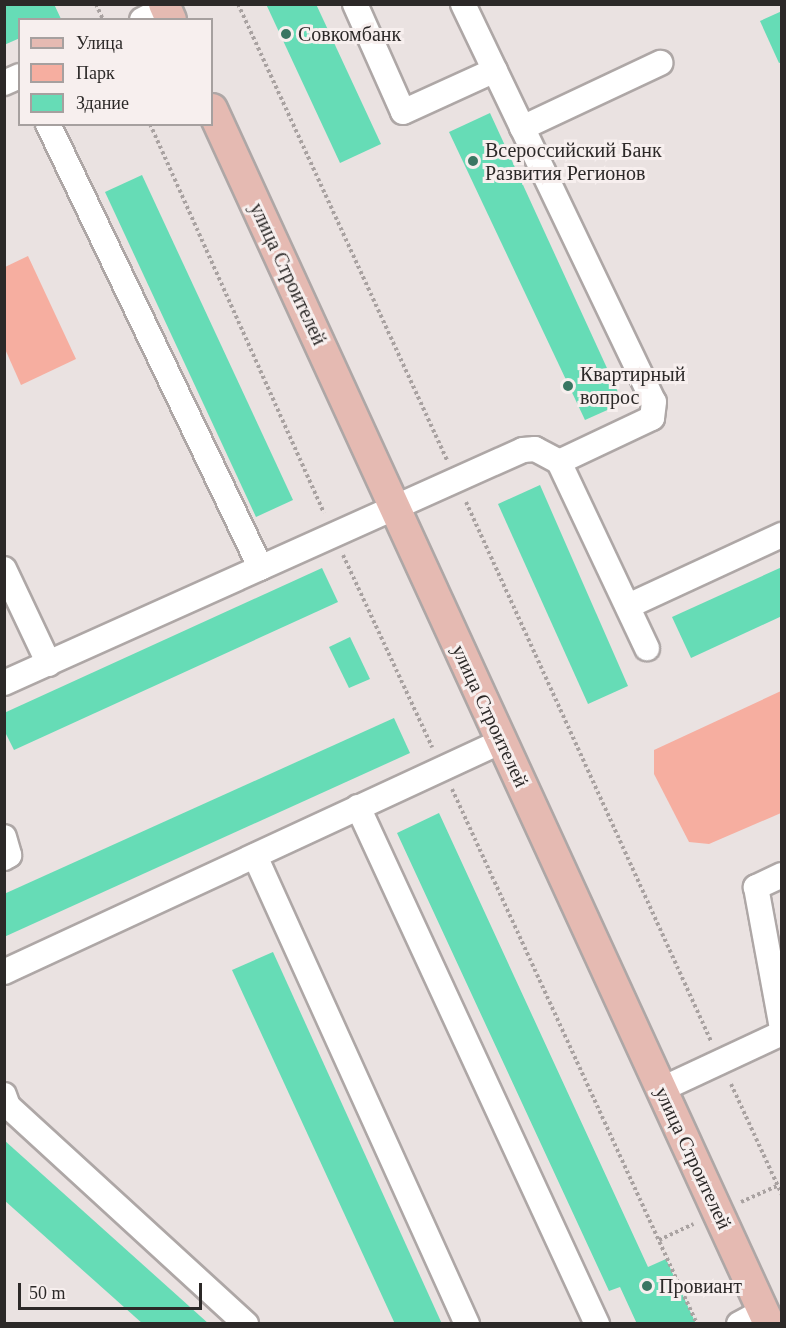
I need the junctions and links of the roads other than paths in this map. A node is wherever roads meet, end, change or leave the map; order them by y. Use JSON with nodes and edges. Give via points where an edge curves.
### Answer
{"nodes":[{"id":1,"x":355,"y":4,"type":"edge"},
{"id":2,"x":463,"y":4,"type":"edge"},
{"id":3,"x":660,"y":63,"type":"dead end"},
{"id":4,"x":495,"y":70,"type":"junction"},
{"id":5,"x":18,"y":77,"type":"edge"},
{"id":6,"x":4,"y":83,"type":"edge"},
{"id":7,"x":213,"y":111,"type":"edge"},
{"id":8,"x":49,"y":126,"type":"edge"},
{"id":9,"x":522,"y":128,"type":"junction"},
{"id":10,"x":559,"y":462,"type":"junction"},
{"id":11,"x":394,"y":506,"type":"junction"},
{"id":12,"x":782,"y":535,"type":"edge"},
{"id":13,"x":261,"y":568,"type":"junction"},
{"id":14,"x":4,"y":569,"type":"edge"},
{"id":15,"x":627,"y":606,"type":"junction"},
{"id":16,"x":648,"y":648,"type":"dead end"},
{"id":17,"x":49,"y":664,"type":"junction"},
{"id":18,"x":4,"y":683,"type":"edge"},
{"id":19,"x":502,"y":741,"type":"junction"},
{"id":20,"x":358,"y":807,"type":"junction"},
{"id":21,"x":4,"y":837,"type":"edge"},
{"id":22,"x":255,"y":856,"type":"junction"},
{"id":23,"x":4,"y":858,"type":"edge"},
{"id":24,"x":782,"y":875,"type":"edge"},
{"id":25,"x":4,"y":972,"type":"edge"},
{"id":26,"x":782,"y":1028,"type":"edge"},
{"id":27,"x":782,"y":1033,"type":"edge"},
{"id":28,"x":662,"y":1089,"type":"junction"},
{"id":29,"x":4,"y":1095,"type":"edge"},
{"id":30,"x":757,"y":1319,"type":"edge"},
{"id":31,"x":246,"y":1323,"type":"edge"},
{"id":32,"x":468,"y":1323,"type":"edge"},
{"id":33,"x":597,"y":1323,"type":"edge"}],
"edges":[{"from":1,"to":4,"type":"lane","via":[[403,112]]},
{"from":2,"to":4,"type":"lane"},
{"from":3,"to":9,"type":"lane"},
{"from":4,"to":9,"type":"lane"},
{"from":5,"to":6,"type":"lane"},
{"from":7,"to":11,"type":"main road","name":"улица Строителей"},
{"from":8,"to":13,"type":"lane"},
{"from":9,"to":10,"type":"lane","via":[[654,402],[652,418]]},
{"from":10,"to":11,"type":"lane","via":[[535,449],[523,450]]},
{"from":10,"to":15,"type":"lane"},
{"from":11,"to":13,"type":"lane"},
{"from":11,"to":19,"type":"main road","name":"улица Строителей"},
{"from":12,"to":15,"type":"lane"},
{"from":13,"to":17,"type":"lane"},
{"from":14,"to":17,"type":"lane"},
{"from":15,"to":16,"type":"lane"},
{"from":17,"to":18,"type":"lane"},
{"from":19,"to":20,"type":"lane"},
{"from":19,"to":28,"type":"main road","name":"улица Строителей"},
{"from":20,"to":22,"type":"lane"},
{"from":20,"to":33,"type":"lane"},
{"from":21,"to":23,"type":"lane","via":[[9,855]]},
{"from":22,"to":25,"type":"lane"},
{"from":22,"to":32,"type":"lane"},
{"from":24,"to":26,"type":"lane","via":[[756,887]]},
{"from":27,"to":28,"type":"lane"},
{"from":28,"to":30,"type":"main road","name":"улица Строителей"},
{"from":29,"to":31,"type":"lane","via":[[8,1106]]}]}
